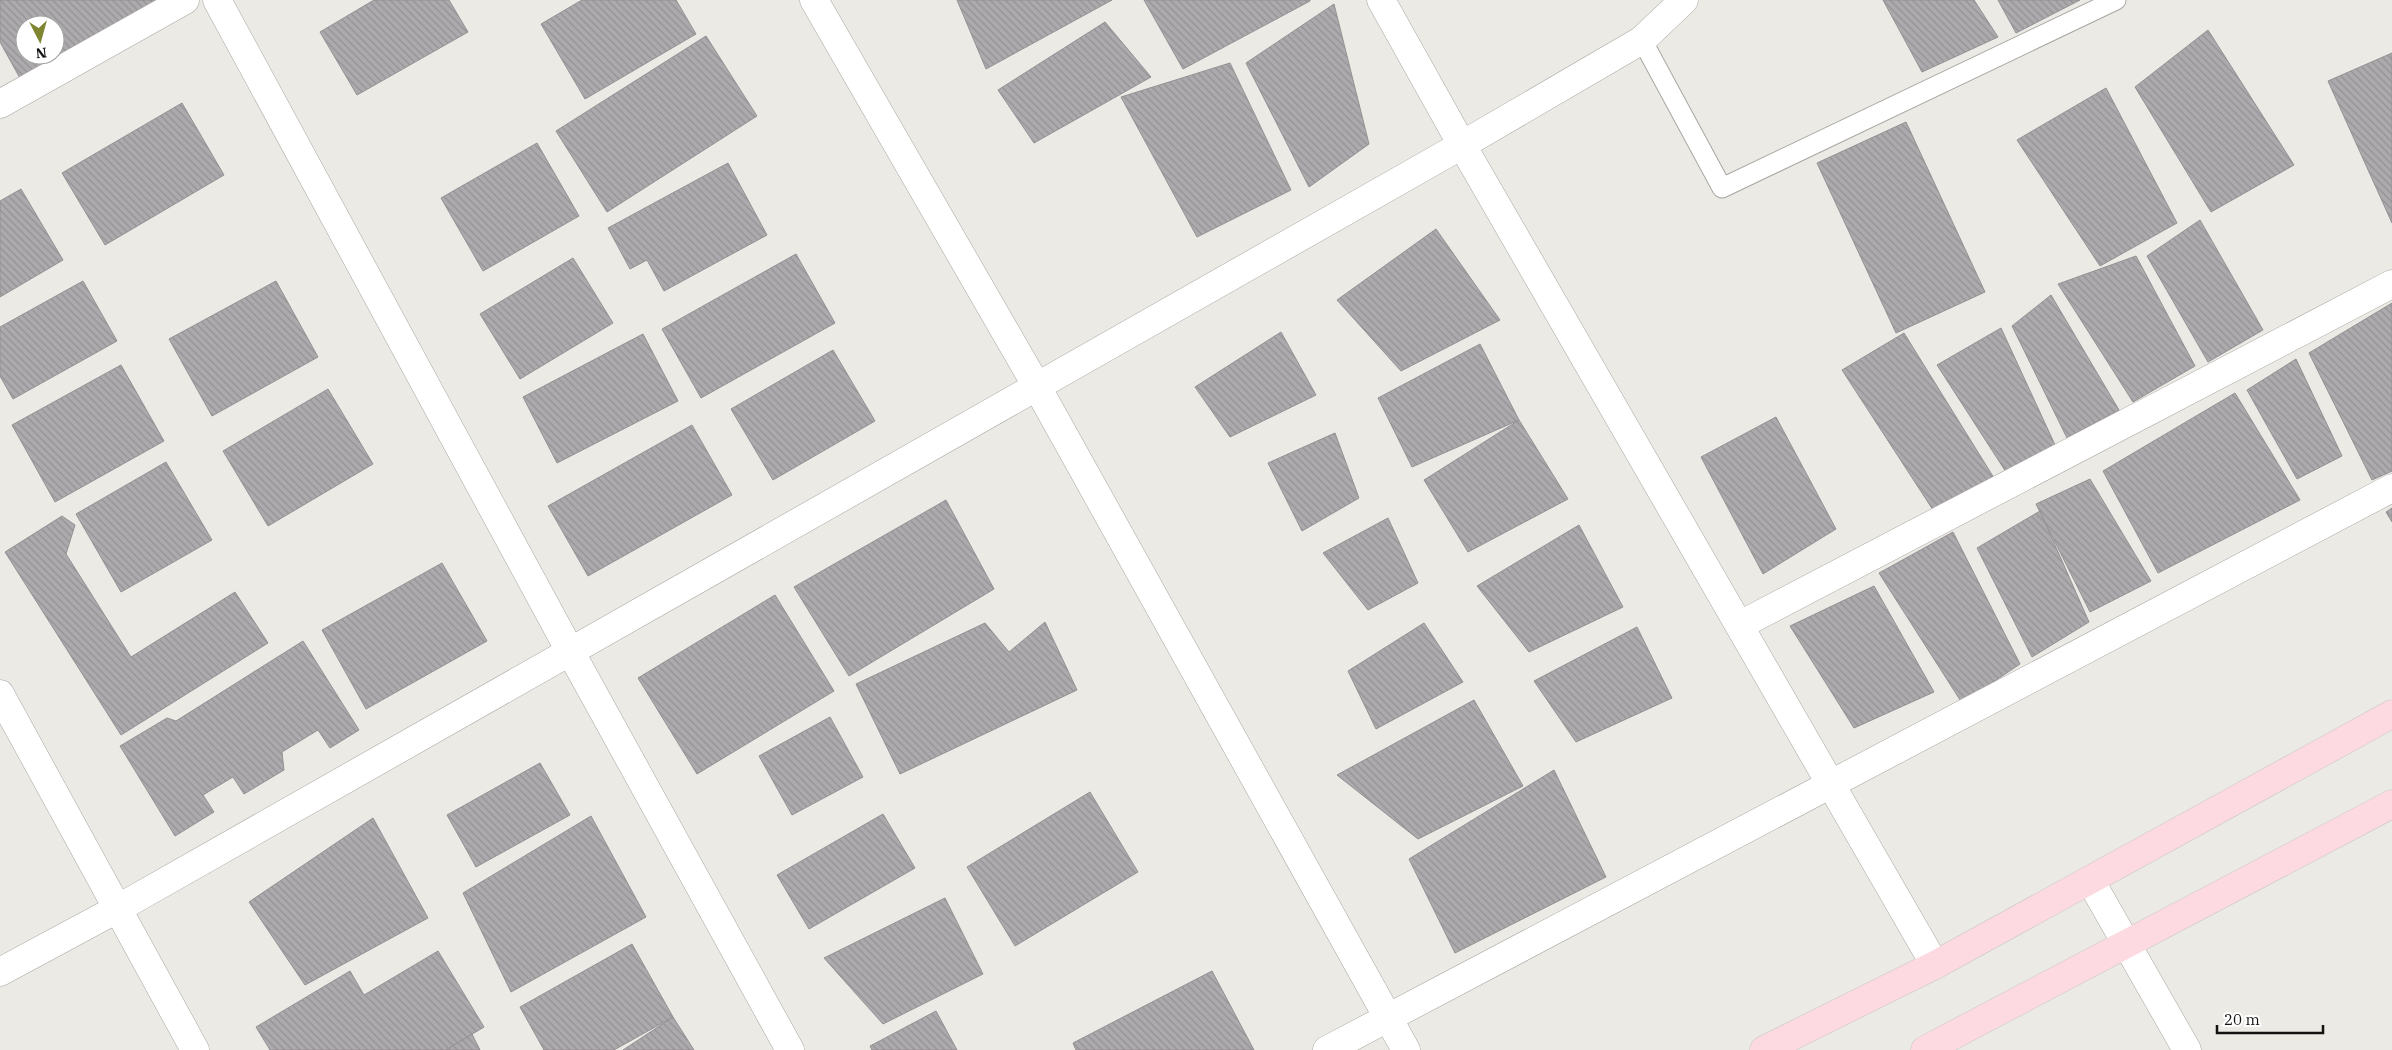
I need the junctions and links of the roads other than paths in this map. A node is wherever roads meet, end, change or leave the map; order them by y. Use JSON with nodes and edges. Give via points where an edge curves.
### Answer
{"nodes":[{"id":1,"x":185,"y":0,"type":"edge"},
{"id":2,"x":217,"y":0,"type":"edge"},
{"id":3,"x":814,"y":0,"type":"edge"},
{"id":4,"x":1381,"y":0,"type":"edge"},
{"id":5,"x":1684,"y":0,"type":"edge"},
{"id":6,"x":2116,"y":0,"type":"edge"},
{"id":7,"x":1642,"y":40,"type":"junction"},
{"id":8,"x":0,"y":104,"type":"edge"},
{"id":9,"x":1462,"y":145,"type":"junction"},
{"id":10,"x":2392,"y":284,"type":"edge"},
{"id":11,"x":1036,"y":385,"type":"junction"},
{"id":12,"x":2392,"y":488,"type":"edge"},
{"id":13,"x":1740,"y":625,"type":"junction"},
{"id":14,"x":570,"y":652,"type":"junction"},
{"id":15,"x":0,"y":694,"type":"edge"},
{"id":16,"x":2392,"y":714,"type":"edge"},
{"id":17,"x":1832,"y":784,"type":"junction"},
{"id":18,"x":2392,"y":804,"type":"edge"},
{"id":19,"x":2090,"y":880,"type":"junction"},
{"id":20,"x":117,"y":909,"type":"junction"},
{"id":21,"x":2129,"y":945,"type":"junction"},
{"id":22,"x":1936,"y":965,"type":"junction"},
{"id":23,"x":0,"y":972,"type":"edge"},
{"id":24,"x":1388,"y":1016,"type":"junction"},
{"id":25,"x":195,"y":1050,"type":"edge"},
{"id":26,"x":790,"y":1050,"type":"edge"},
{"id":27,"x":1327,"y":1050,"type":"edge"},
{"id":28,"x":1406,"y":1050,"type":"edge"},
{"id":29,"x":1764,"y":1050,"type":"edge"},
{"id":30,"x":1926,"y":1050,"type":"edge"},
{"id":31,"x":2187,"y":1050,"type":"edge"}],
"edges":[{"from":1,"to":8,"type":"street"},
{"from":2,"to":14,"type":"street"},
{"from":3,"to":11,"type":"street"},
{"from":4,"to":9,"type":"street"},
{"from":5,"to":7,"type":"street"},
{"from":6,"to":7,"type":"lane","via":[[1722,188]]},
{"from":7,"to":9,"type":"street"},
{"from":9,"to":11,"type":"street"},
{"from":9,"to":13,"type":"street"},
{"from":10,"to":13,"type":"street"},
{"from":11,"to":14,"type":"street"},
{"from":11,"to":24,"type":"street"},
{"from":12,"to":17,"type":"street"},
{"from":13,"to":17,"type":"street"},
{"from":14,"to":20,"type":"street"},
{"from":14,"to":26,"type":"street"},
{"from":15,"to":20,"type":"street"},
{"from":16,"to":19,"type":"main road"},
{"from":17,"to":22,"type":"street"},
{"from":17,"to":24,"type":"street"},
{"from":18,"to":21,"type":"main road"},
{"from":19,"to":21,"type":"street"},
{"from":19,"to":22,"type":"main road"},
{"from":20,"to":23,"type":"street"},
{"from":20,"to":25,"type":"street"},
{"from":21,"to":30,"type":"main road"},
{"from":21,"to":31,"type":"street"},
{"from":22,"to":29,"type":"main road"},
{"from":24,"to":27,"type":"street"},
{"from":24,"to":28,"type":"street"}]}
